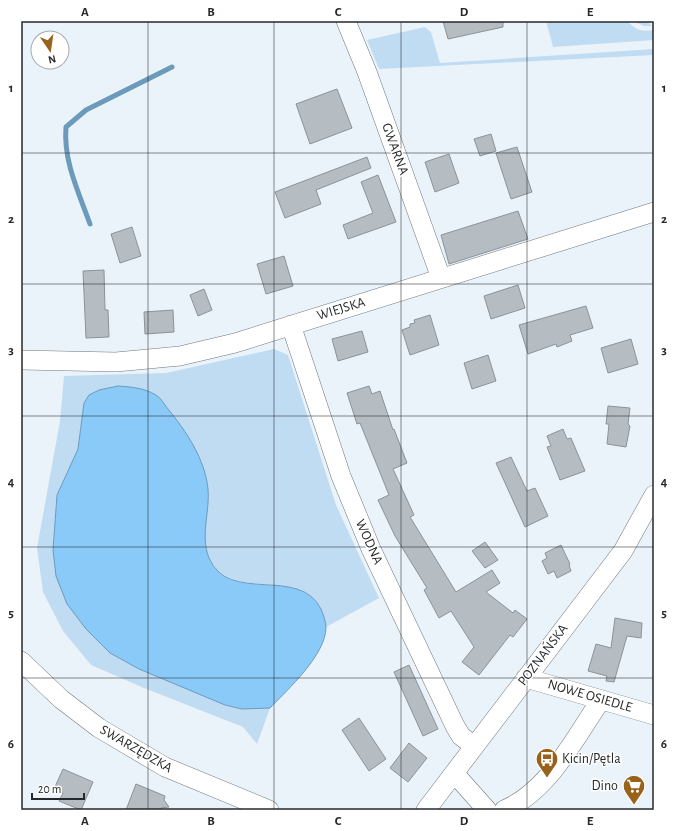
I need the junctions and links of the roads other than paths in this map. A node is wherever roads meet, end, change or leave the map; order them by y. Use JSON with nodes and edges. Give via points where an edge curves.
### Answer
{"nodes":[{"id":1,"x":346,"y":21,"type":"edge"},
{"id":2,"x":654,"y":212,"type":"edge"},
{"id":3,"x":441,"y":278,"type":"junction"},
{"id":4,"x":291,"y":325,"type":"junction"},
{"id":5,"x":21,"y":360,"type":"edge"},
{"id":6,"x":654,"y":495,"type":"edge"},
{"id":7,"x":21,"y":661,"type":"edge"},
{"id":8,"x":526,"y":678,"type":"junction"},
{"id":9,"x":601,"y":700,"type":"junction"},
{"id":10,"x":654,"y":715,"type":"edge"},
{"id":11,"x":474,"y":746,"type":"junction"},
{"id":12,"x":454,"y":773,"type":"junction"},
{"id":13,"x":269,"y":810,"type":"edge"},
{"id":14,"x":426,"y":810,"type":"edge"},
{"id":15,"x":487,"y":810,"type":"edge"},
{"id":16,"x":504,"y":810,"type":"edge"}],
"edges":[{"from":1,"to":3,"type":"street","name":"GWARNA","via":[[367,72]]},
{"from":2,"to":3,"type":"street","name":"WIEJSKA"},
{"from":3,"to":4,"type":"street","name":"WIEJSKA"},
{"from":4,"to":5,"type":"street","name":"WIEJSKA","via":[[235,343],[180,356],[116,362]]},
{"from":4,"to":11,"type":"street","name":"WODNA","via":[[341,476],[371,549],[455,726],[461,736]]},
{"from":6,"to":8,"type":"street","name":"POZNAŃSKA","via":[[623,551]]},
{"from":7,"to":13,"type":"street","name":"SWARZĘDZKA","via":[[61,699],[100,728],[165,767]]},
{"from":8,"to":9,"type":"street","name":"NOWE OSIEDLE"},
{"from":8,"to":11,"type":"street","name":"POZNAŃSKA"},
{"from":9,"to":10,"type":"street","name":"NOWE OSIEDLE"},
{"from":9,"to":16,"type":"street","via":[[547,779],[523,801]]},
{"from":11,"to":12,"type":"street","name":"POZNAŃSKA"},
{"from":12,"to":14,"type":"street","name":"POZNAŃSKA"},
{"from":12,"to":15,"type":"street"}]}
